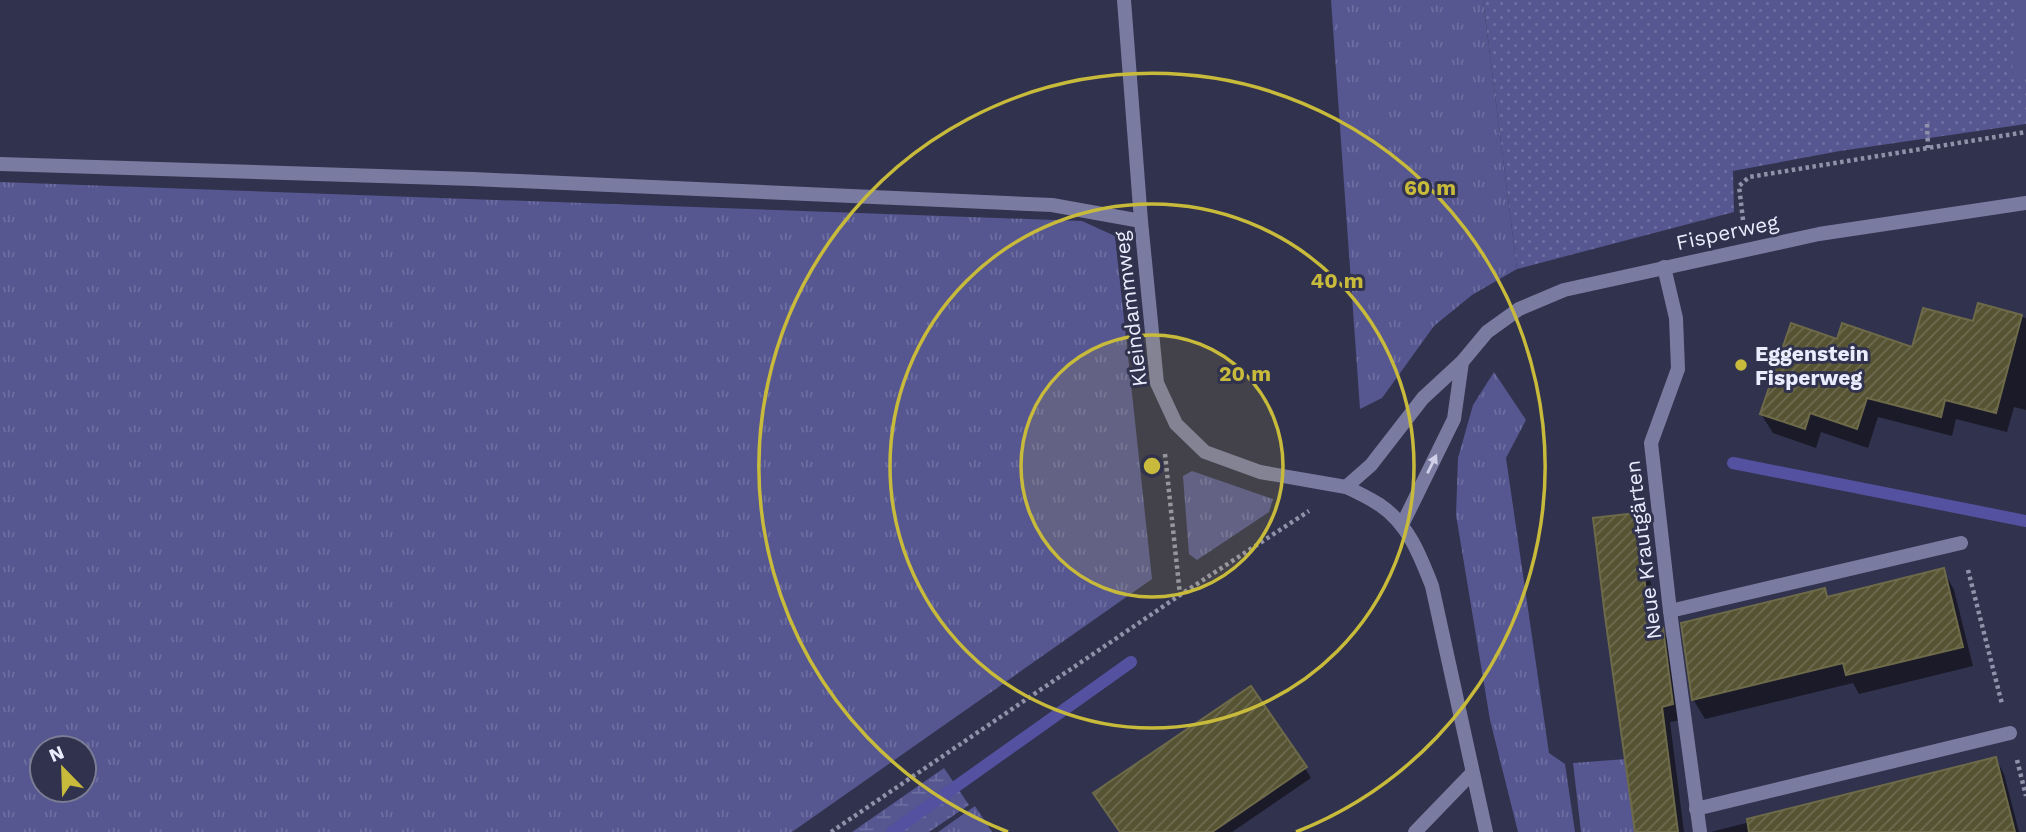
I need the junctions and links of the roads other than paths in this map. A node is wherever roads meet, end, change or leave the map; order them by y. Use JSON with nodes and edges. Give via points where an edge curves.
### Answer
{"nodes":[{"id":1,"x":1124,"y":0,"type":"edge"},
{"id":2,"x":0,"y":164,"type":"edge"},
{"id":3,"x":2026,"y":203,"type":"edge"},
{"id":4,"x":1141,"y":221,"type":"junction"},
{"id":5,"x":1664,"y":267,"type":"junction"},
{"id":6,"x":1462,"y":362,"type":"junction"},
{"id":7,"x":1346,"y":486,"type":"junction"},
{"id":8,"x":1402,"y":525,"type":"junction"},
{"id":9,"x":1961,"y":543,"type":"road end"},
{"id":10,"x":1670,"y":611,"type":"junction"},
{"id":11,"x":2010,"y":733,"type":"road end"},
{"id":12,"x":1472,"y":774,"type":"junction"},
{"id":13,"x":1696,"y":809,"type":"junction"},
{"id":14,"x":1415,"y":832,"type":"edge"},
{"id":15,"x":1486,"y":832,"type":"edge"},
{"id":16,"x":1700,"y":832,"type":"edge"}],
"edges":[{"from":1,"to":4,"type":"street","name":"Kleindammweg"},
{"from":2,"to":4,"type":"street","via":[[1038,205]]},
{"from":3,"to":5,"type":"street","name":"Fisperweg","via":[[1819,234]]},
{"from":4,"to":7,"type":"street","name":"Kleindammweg","via":[[1157,383],[1176,424],[1205,452],[1260,472]]},
{"from":5,"to":6,"type":"street","name":"Fisperweg","via":[[1564,290],[1519,309],[1487,332]]},
{"from":5,"to":10,"type":"street","name":"Neue Krautgärten","via":[[1676,318],[1678,369],[1651,443]]},
{"from":6,"to":7,"type":"street","name":"Fisperweg","via":[[1423,398],[1371,465]]},
{"from":8,"to":6,"type":"street","one_way":true,"via":[[1454,419]]},
{"from":7,"to":8,"type":"street","via":[[1380,505]]},
{"from":8,"to":12,"type":"street","via":[[1418,549],[1432,586]]},
{"from":9,"to":10,"type":"street"},
{"from":10,"to":13,"type":"street","name":"Neue Krautgärten"},
{"from":11,"to":13,"type":"street"},
{"from":12,"to":14,"type":"street"},
{"from":12,"to":15,"type":"street"},
{"from":13,"to":16,"type":"street","name":"Neue Krautgärten"}]}
